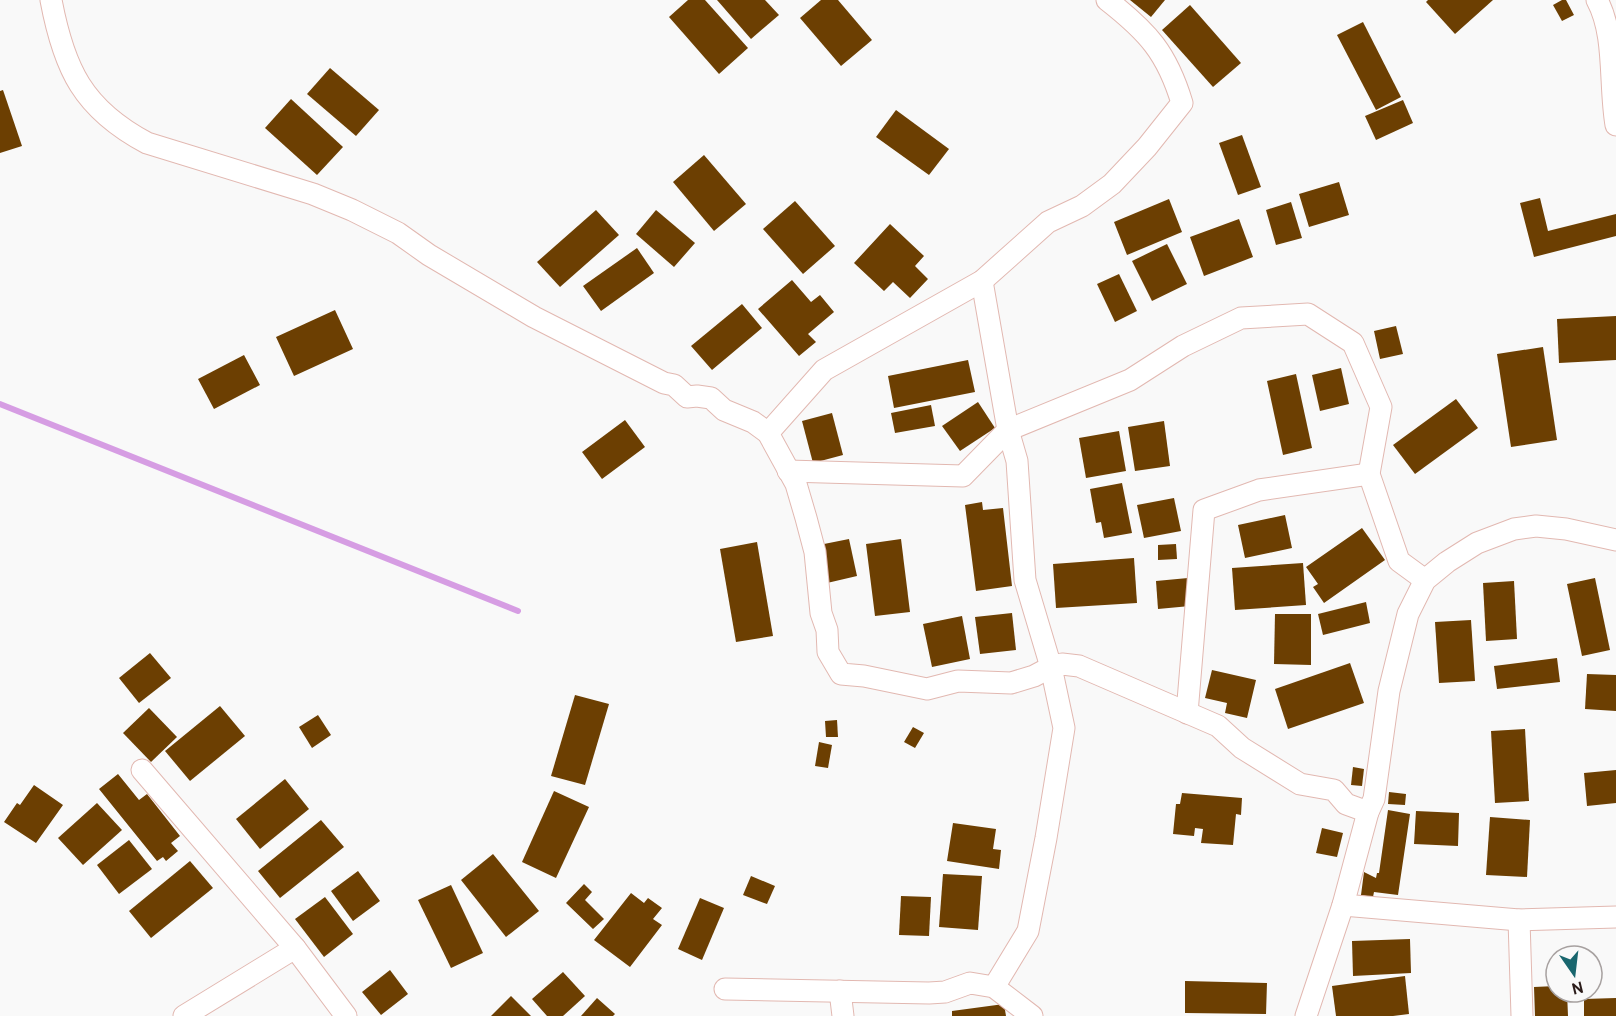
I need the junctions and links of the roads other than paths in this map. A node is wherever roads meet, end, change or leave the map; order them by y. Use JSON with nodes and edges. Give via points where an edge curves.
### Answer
{"nodes":[{"id":1,"x":51,"y":0,"type":"edge"},
{"id":2,"x":1107,"y":0,"type":"edge"},
{"id":3,"x":1597,"y":0,"type":"edge"},
{"id":4,"x":1616,"y":125,"type":"edge"},
{"id":5,"x":982,"y":281,"type":"junction"},
{"id":6,"x":1008,"y":430,"type":"junction"},
{"id":7,"x":768,"y":433,"type":"junction"},
{"id":8,"x":789,"y":471,"type":"junction"},
{"id":9,"x":1369,"y":474,"type":"junction"},
{"id":10,"x":1616,"y":540,"type":"edge"},
{"id":11,"x":1425,"y":580,"type":"junction"},
{"id":12,"x":1051,"y":667,"type":"junction"},
{"id":13,"x":1187,"y":713,"type":"junction"},
{"id":14,"x":142,"y":770,"type":"dead end"},
{"id":15,"x":1368,"y":812,"type":"junction"},
{"id":16,"x":1343,"y":905,"type":"junction"},
{"id":17,"x":1616,"y":917,"type":"edge"},
{"id":18,"x":1519,"y":920,"type":"junction"},
{"id":19,"x":295,"y":948,"type":"junction"},
{"id":20,"x":994,"y":987,"type":"junction"},
{"id":21,"x":725,"y":989,"type":"dead end"},
{"id":22,"x":840,"y":991,"type":"junction"},
{"id":23,"x":184,"y":1016,"type":"edge"},
{"id":24,"x":346,"y":1016,"type":"edge"},
{"id":25,"x":843,"y":1016,"type":"edge"},
{"id":26,"x":1032,"y":1016,"type":"edge"},
{"id":27,"x":1306,"y":1016,"type":"edge"},
{"id":28,"x":1522,"y":1016,"type":"edge"}],
"edges":[{"from":1,"to":7,"type":"street","via":[[66,59],[76,80],[118,127],[147,143],[313,194],[352,210],[398,233],[534,316],[674,385],[687,397],[711,398],[724,410]]},
{"from":2,"to":5,"type":"street","via":[[1159,48],[1175,78],[1182,103],[1112,184],[1082,206],[1048,222]]},
{"from":3,"to":4,"type":"street","via":[[1608,20],[1615,63]]},
{"from":5,"to":6,"type":"street"},
{"from":5,"to":7,"type":"street","via":[[824,370]]},
{"from":6,"to":8,"type":"street","via":[[963,476]]},
{"from":6,"to":9,"type":"street","via":[[1130,380],[1183,346],[1241,318],[1308,314],[1353,344],[1381,406]]},
{"from":6,"to":12,"type":"street","via":[[1017,461],[1025,580]]},
{"from":7,"to":8,"type":"street"},
{"from":8,"to":12,"type":"street","via":[[815,552],[828,652],[841,674],[927,689],[958,681],[1011,683]]},
{"from":9,"to":11,"type":"street","via":[[1399,561]]},
{"from":9,"to":13,"type":"street","via":[[1259,490],[1204,510]]},
{"from":10,"to":11,"type":"street","via":[[1566,529],[1514,529],[1477,543]]},
{"from":11,"to":15,"type":"street","via":[[1408,614],[1389,691],[1374,799]]},
{"from":12,"to":13,"type":"street","via":[[1062,664],[1092,670]]},
{"from":12,"to":20,"type":"street","via":[[1064,728],[1046,838],[1028,932]]},
{"from":13,"to":15,"type":"street","via":[[1218,726],[1242,748],[1300,784],[1334,790],[1346,804]]},
{"from":14,"to":19,"type":"street"},
{"from":15,"to":16,"type":"street"},
{"from":16,"to":18,"type":"street"},
{"from":16,"to":27,"type":"street"},
{"from":17,"to":18,"type":"street"},
{"from":18,"to":28,"type":"street"},
{"from":19,"to":23,"type":"street"},
{"from":19,"to":24,"type":"street"},
{"from":20,"to":22,"type":"street","via":[[970,983],[929,993]]},
{"from":20,"to":26,"type":"street"},
{"from":21,"to":22,"type":"street"},
{"from":22,"to":25,"type":"street"}]}
